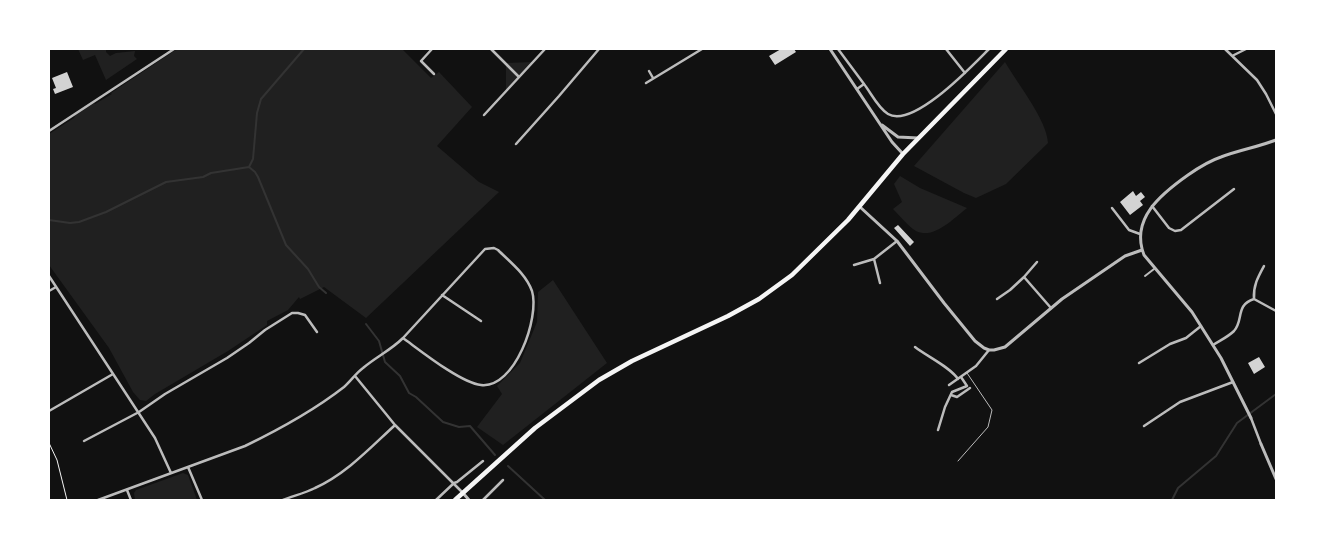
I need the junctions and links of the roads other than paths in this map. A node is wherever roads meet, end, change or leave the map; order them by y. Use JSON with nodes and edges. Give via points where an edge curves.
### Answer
{"nodes":[{"id":1,"x":174,"y":49,"type":"edge"},
{"id":2,"x":432,"y":49,"type":"edge"},
{"id":3,"x":491,"y":49,"type":"edge"},
{"id":4,"x":545,"y":49,"type":"edge"},
{"id":5,"x":599,"y":49,"type":"edge"},
{"id":6,"x":702,"y":49,"type":"edge"},
{"id":7,"x":830,"y":49,"type":"edge"},
{"id":8,"x":838,"y":49,"type":"edge"},
{"id":9,"x":946,"y":49,"type":"edge"},
{"id":10,"x":988,"y":49,"type":"edge"},
{"id":11,"x":1006,"y":49,"type":"edge"},
{"id":12,"x":1225,"y":49,"type":"edge"},
{"id":13,"x":1246,"y":49,"type":"edge"},
{"id":14,"x":1232,"y":56,"type":"junction"},
{"id":15,"x":649,"y":71,"type":"dead end"},
{"id":16,"x":965,"y":73,"type":"junction"},
{"id":17,"x":434,"y":74,"type":"dead end"},
{"id":18,"x":519,"y":77,"type":"junction"},
{"id":19,"x":653,"y":78,"type":"junction"},
{"id":20,"x":646,"y":83,"type":"dead end"},
{"id":21,"x":864,"y":84,"type":"junction"},
{"id":22,"x":857,"y":89,"type":"junction"},
{"id":23,"x":1276,"y":114,"type":"edge"},
{"id":24,"x":484,"y":115,"type":"dead end"},
{"id":25,"x":879,"y":124,"type":"junction"},
{"id":26,"x":49,"y":131,"type":"edge"},
{"id":27,"x":918,"y":138,"type":"junction"},
{"id":28,"x":1276,"y":140,"type":"edge"},
{"id":29,"x":516,"y":144,"type":"dead end"},
{"id":30,"x":903,"y":154,"type":"junction"},
{"id":31,"x":1234,"y":189,"type":"dead end"},
{"id":32,"x":860,"y":206,"type":"junction"},
{"id":33,"x":1152,"y":206,"type":"junction"},
{"id":34,"x":1112,"y":208,"type":"dead end"},
{"id":35,"x":1140,"y":234,"type":"junction"},
{"id":36,"x":897,"y":242,"type":"junction"},
{"id":37,"x":1142,"y":250,"type":"junction"},
{"id":38,"x":874,"y":259,"type":"junction"},
{"id":39,"x":1037,"y":262,"type":"dead end"},
{"id":40,"x":854,"y":265,"type":"dead end"},
{"id":41,"x":1264,"y":266,"type":"dead end"},
{"id":42,"x":1154,"y":269,"type":"junction"},
{"id":43,"x":49,"y":276,"type":"edge"},
{"id":44,"x":1145,"y":276,"type":"dead end"},
{"id":45,"x":1024,"y":277,"type":"junction"},
{"id":46,"x":880,"y":283,"type":"dead end"},
{"id":47,"x":56,"y":286,"type":"junction"},
{"id":48,"x":49,"y":292,"type":"edge"},
{"id":49,"x":442,"y":295,"type":"junction"},
{"id":50,"x":997,"y":299,"type":"dead end"},
{"id":51,"x":1254,"y":299,"type":"junction"},
{"id":52,"x":1051,"y":308,"type":"junction"},
{"id":53,"x":1276,"y":311,"type":"edge"},
{"id":54,"x":481,"y":321,"type":"dead end"},
{"id":55,"x":1200,"y":326,"type":"junction"},
{"id":56,"x":317,"y":332,"type":"dead end"},
{"id":57,"x":403,"y":338,"type":"junction"},
{"id":58,"x":1213,"y":345,"type":"junction"},
{"id":59,"x":915,"y":347,"type":"dead end"},
{"id":60,"x":989,"y":350,"type":"junction"},
{"id":61,"x":1139,"y":363,"type":"dead end"},
{"id":62,"x":967,"y":373,"type":"junction"},
{"id":63,"x":113,"y":374,"type":"junction"},
{"id":64,"x":355,"y":376,"type":"junction"},
{"id":65,"x":960,"y":378,"type":"junction"},
{"id":66,"x":1233,"y":382,"type":"junction"},
{"id":67,"x":949,"y":385,"type":"dead end"},
{"id":68,"x":970,"y":388,"type":"dead end"},
{"id":69,"x":951,"y":395,"type":"junction"},
{"id":70,"x":49,"y":411,"type":"edge"},
{"id":71,"x":139,"y":412,"type":"junction"},
{"id":72,"x":1251,"y":418,"type":"joint"},
{"id":73,"x":395,"y":425,"type":"junction"},
{"id":74,"x":1144,"y":426,"type":"dead end"},
{"id":75,"x":938,"y":430,"type":"dead end"},
{"id":76,"x":84,"y":441,"type":"dead end"},
{"id":77,"x":1260,"y":444,"type":"joint"},
{"id":78,"x":483,"y":461,"type":"dead end"},
{"id":79,"x":958,"y":461,"type":"dead end"},
{"id":80,"x":188,"y":467,"type":"junction"},
{"id":81,"x":171,"y":473,"type":"junction"},
{"id":82,"x":1276,"y":479,"type":"edge"},
{"id":83,"x":503,"y":480,"type":"dead end"},
{"id":84,"x":454,"y":483,"type":"junction"},
{"id":85,"x":126,"y":490,"type":"junction"},
{"id":86,"x":463,"y":494,"type":"junction"},
{"id":87,"x":98,"y":500,"type":"edge"},
{"id":88,"x":131,"y":500,"type":"edge"},
{"id":89,"x":202,"y":500,"type":"edge"},
{"id":90,"x":283,"y":500,"type":"edge"},
{"id":91,"x":436,"y":500,"type":"edge"},
{"id":92,"x":455,"y":500,"type":"edge"},
{"id":93,"x":469,"y":500,"type":"edge"},
{"id":94,"x":483,"y":500,"type":"edge"}],
"edges":[{"from":1,"to":26,"type":"street"},
{"from":2,"to":17,"type":"street","via":[[421,61]]},
{"from":3,"to":18,"type":"street"},
{"from":4,"to":18,"type":"street"},
{"from":5,"to":29,"type":"street"},
{"from":6,"to":19,"type":"street"},
{"from":7,"to":22,"type":"street"},
{"from":8,"to":21,"type":"street"},
{"from":9,"to":16,"type":"street"},
{"from":10,"to":16,"type":"street"},
{"from":11,"to":27,"type":"highway"},
{"from":12,"to":14,"type":"street"},
{"from":13,"to":14,"type":"street"},
{"from":14,"to":23,"type":"street","via":[[1258,80]]},
{"from":15,"to":19,"type":"street"},
{"from":16,"to":21,"type":"street","via":[[922,108],[904,115],[888,114]]},
{"from":18,"to":24,"type":"street"},
{"from":19,"to":20,"type":"street"},
{"from":21,"to":22,"type":"street"},
{"from":22,"to":25,"type":"street"},
{"from":25,"to":27,"type":"street","via":[[896,136]]},
{"from":25,"to":30,"type":"street"},
{"from":27,"to":30,"type":"highway"},
{"from":28,"to":33,"type":"street","via":[[1210,162],[1167,190]]},
{"from":30,"to":32,"type":"highway"},
{"from":31,"to":33,"type":"street","via":[[1175,232]]},
{"from":32,"to":36,"type":"street"},
{"from":32,"to":86,"type":"highway","via":[[806,262],[774,289],[728,316],[599,380],[536,428]]},
{"from":33,"to":35,"type":"street"},
{"from":34,"to":35,"type":"street","via":[[1129,230]]},
{"from":35,"to":37,"type":"street"},
{"from":36,"to":38,"type":"street"},
{"from":36,"to":60,"type":"street","via":[[960,322],[980,345]]},
{"from":37,"to":42,"type":"street"},
{"from":37,"to":52,"type":"street","via":[[1126,256]]},
{"from":38,"to":40,"type":"street"},
{"from":38,"to":46,"type":"street"},
{"from":39,"to":45,"type":"street"},
{"from":41,"to":51,"type":"street","via":[[1256,281]]},
{"from":42,"to":44,"type":"street"},
{"from":42,"to":55,"type":"street"},
{"from":43,"to":47,"type":"street"},
{"from":45,"to":50,"type":"street"},
{"from":45,"to":52,"type":"street"},
{"from":47,"to":48,"type":"street"},
{"from":47,"to":63,"type":"street"},
{"from":49,"to":54,"type":"street"},
{"from":49,"to":57,"type":"street"},
{"from":49,"to":57,"type":"street","via":[[485,249],[498,250],[520,272],[531,290],[533,317],[527,338],[506,375],[484,386],[474,384]]},
{"from":51,"to":53,"type":"street"},
{"from":51,"to":58,"type":"street","via":[[1243,306],[1234,331]]},
{"from":52,"to":60,"type":"street","via":[[1010,343],[1000,349]]},
{"from":55,"to":58,"type":"street"},
{"from":55,"to":61,"type":"street","via":[[1186,338]]},
{"from":56,"to":71,"type":"street","via":[[305,316],[292,313]]},
{"from":57,"to":64,"type":"street"},
{"from":58,"to":66,"type":"street"},
{"from":59,"to":65,"type":"street"},
{"from":60,"to":62,"type":"street"},
{"from":62,"to":65,"type":"street"},
{"from":62,"to":79,"type":"lane","via":[[992,410],[988,427]]},
{"from":63,"to":70,"type":"street"},
{"from":63,"to":71,"type":"street"},
{"from":64,"to":73,"type":"street"},
{"from":64,"to":80,"type":"street","via":[[330,397],[264,436]]},
{"from":65,"to":67,"type":"street"},
{"from":65,"to":69,"type":"street","via":[[967,386]]},
{"from":66,"to":72,"type":"street"},
{"from":66,"to":74,"type":"street","via":[[1180,402]]},
{"from":68,"to":69,"type":"street","via":[[957,397]]},
{"from":69,"to":75,"type":"street"},
{"from":71,"to":76,"type":"street"},
{"from":71,"to":81,"type":"street"},
{"from":72,"to":77,"type":"street"},
{"from":73,"to":84,"type":"street"},
{"from":73,"to":90,"type":"street","via":[[334,478]]},
{"from":77,"to":82,"type":"street"},
{"from":78,"to":84,"type":"street"},
{"from":80,"to":81,"type":"street"},
{"from":80,"to":89,"type":"street"},
{"from":81,"to":85,"type":"street"},
{"from":83,"to":94,"type":"street"},
{"from":84,"to":86,"type":"street"},
{"from":84,"to":91,"type":"street"},
{"from":85,"to":87,"type":"street"},
{"from":85,"to":88,"type":"street"},
{"from":86,"to":92,"type":"highway"},
{"from":86,"to":93,"type":"street"}]}
